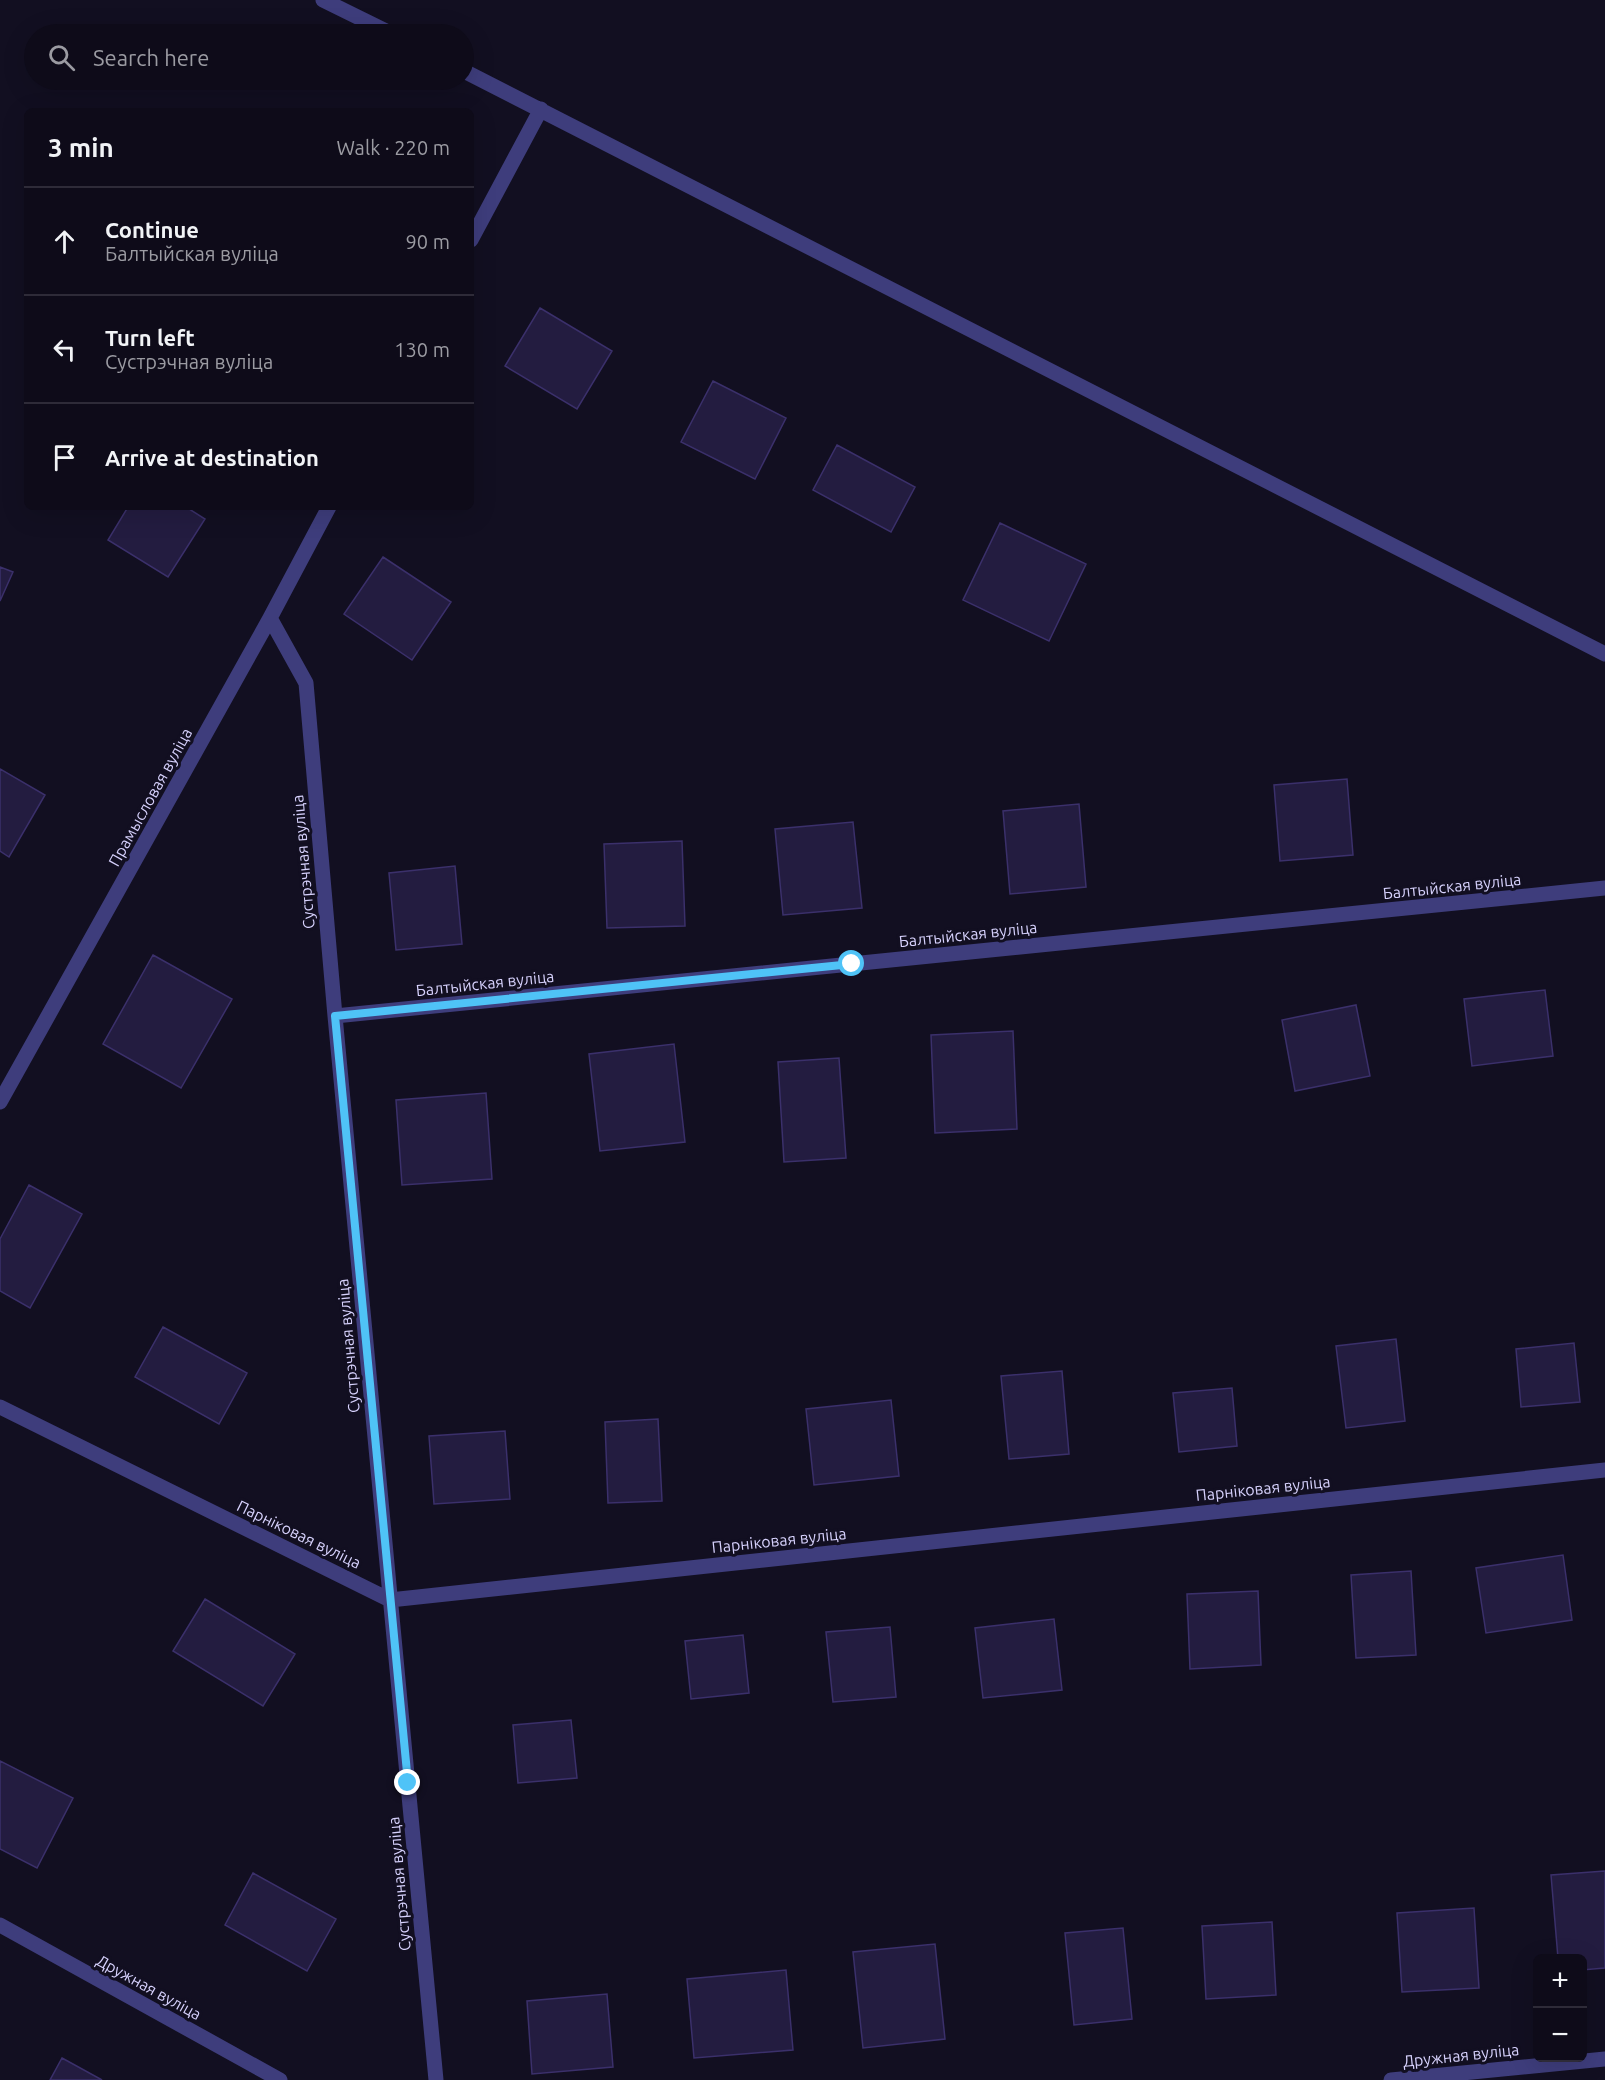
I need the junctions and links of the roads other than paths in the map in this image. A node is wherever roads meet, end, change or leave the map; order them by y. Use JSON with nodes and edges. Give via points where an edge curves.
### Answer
{"nodes":[{"id":1,"x":323,"y":0,"type":"edge"},
{"id":2,"x":372,"y":24,"type":"edge"},
{"id":3,"x":474,"y":75,"type":"edge"},
{"id":4,"x":540,"y":109,"type":"junction"},
{"id":5,"x":474,"y":234,"type":"edge"},
{"id":6,"x":327,"y":510,"type":"edge"},
{"id":7,"x":270,"y":618,"type":"junction"},
{"id":8,"x":1605,"y":654,"type":"edge"},
{"id":9,"x":1605,"y":888,"type":"edge"},
{"id":10,"x":335,"y":1016,"type":"junction"},
{"id":11,"x":0,"y":1102,"type":"edge"},
{"id":12,"x":0,"y":1407,"type":"edge"},
{"id":13,"x":1605,"y":1470,"type":"edge"},
{"id":14,"x":390,"y":1599,"type":"junction"},
{"id":15,"x":0,"y":1924,"type":"edge"},
{"id":16,"x":1605,"y":2059,"type":"edge"},
{"id":17,"x":280,"y":2080,"type":"edge"},
{"id":18,"x":436,"y":2080,"type":"edge"},
{"id":19,"x":1391,"y":2080,"type":"edge"}],
"edges":[{"from":1,"to":2,"type":"street"},
{"from":3,"to":4,"type":"street"},
{"from":4,"to":5,"type":"street"},
{"from":4,"to":8,"type":"street"},
{"from":6,"to":7,"type":"street","name":"Прамысловая вуліца"},
{"from":7,"to":10,"type":"street","name":"Сустрэчная вуліца","via":[[306,683]]},
{"from":7,"to":11,"type":"street","name":"Прамысловая вуліца"},
{"from":9,"to":10,"type":"street","name":"Балтыйская вуліца"},
{"from":10,"to":14,"type":"street","name":"Сустрэчная вуліца"},
{"from":12,"to":14,"type":"street","name":"Парніковая вуліца"},
{"from":13,"to":14,"type":"street","name":"Парніковая вуліца"},
{"from":14,"to":18,"type":"street","name":"Сустрэчная вуліца"},
{"from":15,"to":17,"type":"street","name":"Дружная вуліца"},
{"from":16,"to":19,"type":"street","name":"Дружная вуліца"}]}
